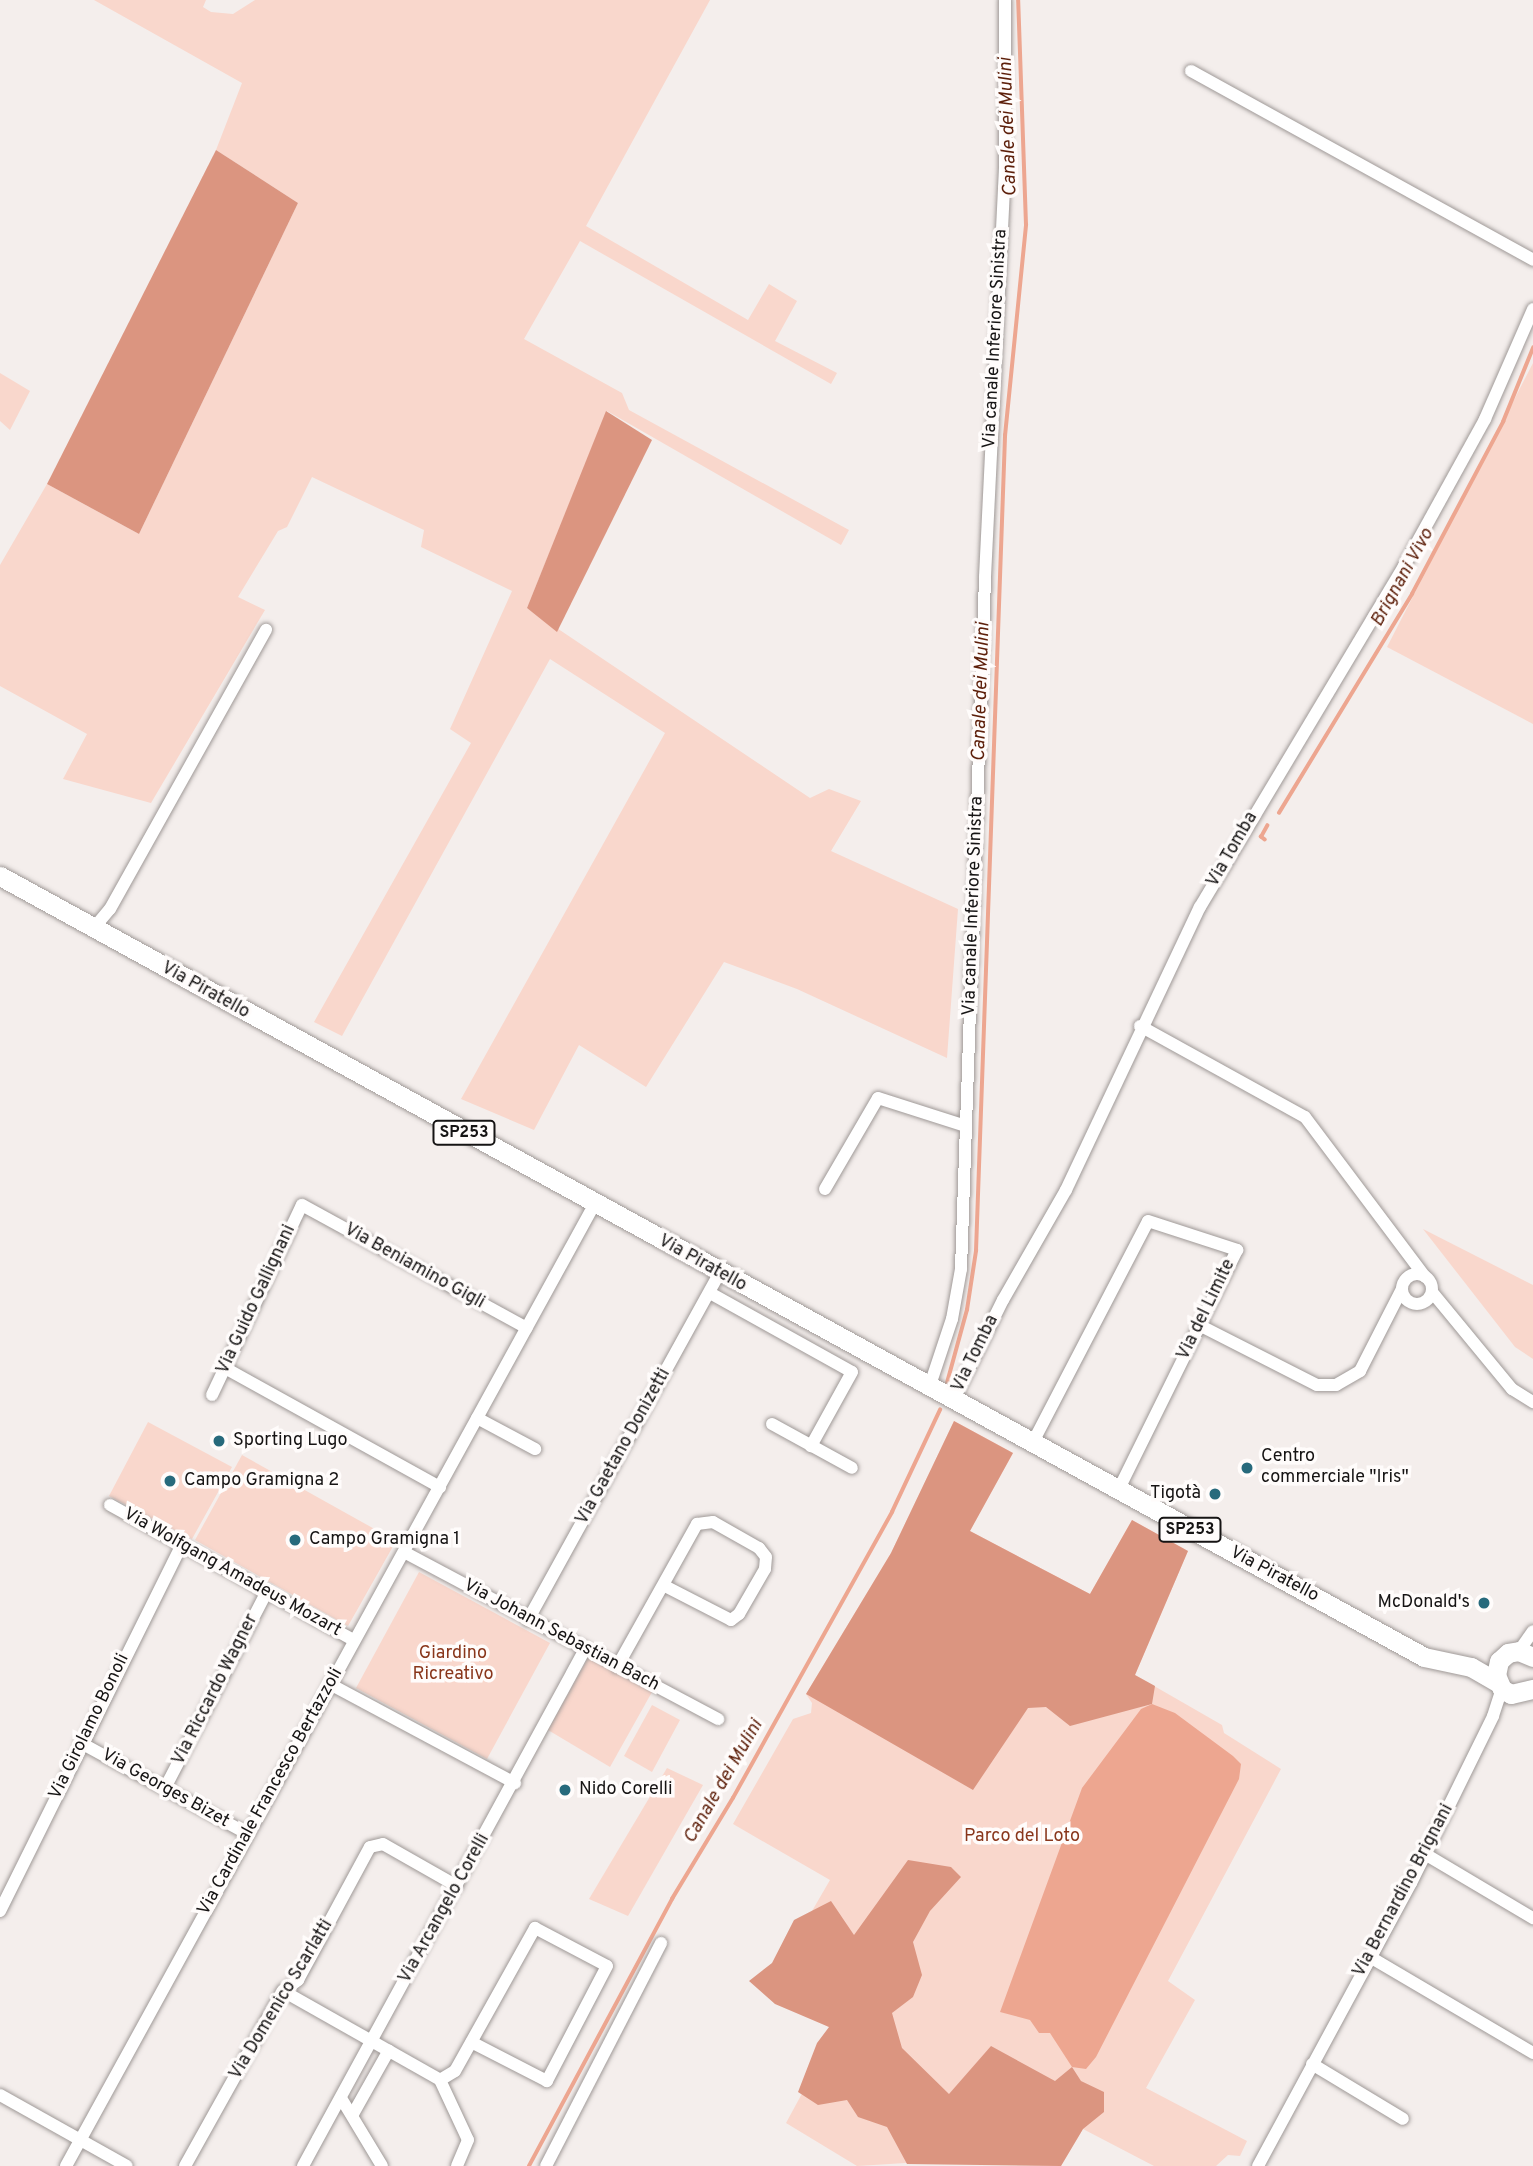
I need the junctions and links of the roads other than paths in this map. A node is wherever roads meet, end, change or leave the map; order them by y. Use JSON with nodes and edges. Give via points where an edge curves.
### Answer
{"nodes":[{"id":1,"x":1005,"y":0,"type":"edge"},
{"id":2,"x":1191,"y":71,"type":"dead end"},
{"id":3,"x":1533,"y":260,"type":"edge"},
{"id":4,"x":1533,"y":309,"type":"edge"},
{"id":5,"x":266,"y":630,"type":"dead end"},
{"id":6,"x":0,"y":876,"type":"edge"},
{"id":7,"x":93,"y":929,"type":"junction"},
{"id":8,"x":1140,"y":1026,"type":"junction"},
{"id":9,"x":966,"y":1126,"type":"junction"},
{"id":10,"x":825,"y":1189,"type":"dead end"},
{"id":11,"x":302,"y":1205,"type":"joint"},
{"id":12,"x":594,"y":1205,"type":"junction"},
{"id":13,"x":1405,"y":1249,"type":"junction"},
{"id":14,"x":719,"y":1274,"type":"junction"},
{"id":15,"x":1424,"y":1277,"type":"junction"},
{"id":16,"x":1406,"y":1283,"type":"junction"},
{"id":17,"x":1432,"y":1292,"type":"junction"},
{"id":18,"x":710,"y":1293,"type":"junction"},
{"id":19,"x":1199,"y":1325,"type":"junction"},
{"id":20,"x":527,"y":1328,"type":"junction"},
{"id":21,"x":225,"y":1368,"type":"junction"},
{"id":22,"x":929,"y":1388,"type":"junction"},
{"id":23,"x":212,"y":1395,"type":"dead end"},
{"id":24,"x":953,"y":1401,"type":"junction"},
{"id":25,"x":1533,"y":1402,"type":"edge"},
{"id":26,"x":477,"y":1418,"type":"junction"},
{"id":27,"x":772,"y":1424,"type":"dead end"},
{"id":28,"x":1032,"y":1444,"type":"junction"},
{"id":29,"x":811,"y":1446,"type":"junction"},
{"id":30,"x":535,"y":1449,"type":"dead end"},
{"id":31,"x":852,"y":1468,"type":"dead end"},
{"id":32,"x":440,"y":1488,"type":"junction"},
{"id":33,"x":1118,"y":1491,"type":"junction"},
{"id":34,"x":110,"y":1506,"type":"dead end"},
{"id":35,"x":181,"y":1544,"type":"junction"},
{"id":36,"x":404,"y":1552,"type":"junction"},
{"id":37,"x":663,"y":1585,"type":"junction"},
{"id":38,"x":267,"y":1591,"type":"junction"},
{"id":39,"x":528,"y":1620,"type":"junction"},
{"id":40,"x":1533,"y":1631,"type":"edge"},
{"id":41,"x":354,"y":1640,"type":"junction"},
{"id":42,"x":1407,"y":1647,"type":"junction"},
{"id":43,"x":584,"y":1651,"type":"junction"},
{"id":44,"x":1519,"y":1655,"type":"edge"},
{"id":45,"x":617,"y":1667,"type":"junction"},
{"id":46,"x":330,"y":1684,"type":"junction"},
{"id":47,"x":1516,"y":1692,"type":"edge"},
{"id":48,"x":718,"y":1719,"type":"dead end"},
{"id":49,"x":81,"y":1743,"type":"junction"},
{"id":50,"x":514,"y":1783,"type":"junction"},
{"id":51,"x":165,"y":1788,"type":"junction"},
{"id":52,"x":248,"y":1834,"type":"junction"},
{"id":53,"x":1425,"y":1854,"type":"junction"},
{"id":54,"x":457,"y":1886,"type":"junction"},
{"id":55,"x":0,"y":1911,"type":"edge"},
{"id":56,"x":1533,"y":1918,"type":"edge"},
{"id":57,"x":661,"y":1943,"type":"dead end"},
{"id":58,"x":1370,"y":1957,"type":"junction"},
{"id":59,"x":283,"y":1991,"type":"junction"},
{"id":60,"x":373,"y":2040,"type":"junction"},
{"id":61,"x":471,"y":2042,"type":"junction"},
{"id":62,"x":389,"y":2050,"type":"junction"},
{"id":63,"x":1533,"y":2053,"type":"edge"},
{"id":64,"x":1312,"y":2064,"type":"junction"},
{"id":65,"x":440,"y":2080,"type":"junction"},
{"id":66,"x":0,"y":2095,"type":"edge"},
{"id":67,"x":341,"y":2098,"type":"junction"},
{"id":68,"x":353,"y":2114,"type":"junction"},
{"id":69,"x":1403,"y":2119,"type":"dead end"},
{"id":70,"x":81,"y":2140,"type":"junction"},
{"id":71,"x":66,"y":2166,"type":"edge"},
{"id":72,"x":127,"y":2166,"type":"edge"},
{"id":73,"x":186,"y":2166,"type":"edge"},
{"id":74,"x":303,"y":2166,"type":"edge"},
{"id":75,"x":382,"y":2166,"type":"edge"},
{"id":76,"x":457,"y":2166,"type":"edge"},
{"id":77,"x":546,"y":2166,"type":"edge"},
{"id":78,"x":1258,"y":2166,"type":"edge"}],
"edges":[{"from":1,"to":9,"type":"street","name":"Via canale Inferiore Sinistra","via":[[1005,166]]},
{"from":2,"to":3,"type":"street"},
{"from":4,"to":8,"type":"street","name":"Via Tomba","via":[[1485,419],[1404,566],[1230,852]]},
{"from":5,"to":7,"type":"street","via":[[110,909]]},
{"from":6,"to":7,"type":"main road","name":"Via Piratello","number":"SP253"},
{"from":7,"to":12,"type":"main road","name":"Via Piratello","number":"SP253"},
{"from":8,"to":13,"type":"street","via":[[1305,1117]]},
{"from":8,"to":24,"type":"street","name":"Via Tomba","via":[[1066,1190],[1003,1300]]},
{"from":9,"to":10,"type":"street","via":[[878,1098]]},
{"from":9,"to":22,"type":"street","name":"Via canale Inferiore Sinistra","via":[[961,1269],[952,1319]]},
{"from":11,"to":20,"type":"street","name":"Via Beniamino Gigli"},
{"from":11,"to":21,"type":"street","name":"Via Guido Gallignani"},
{"from":12,"to":14,"type":"main road","name":"Via Piratello","number":"SP253"},
{"from":12,"to":20,"type":"street","name":"Via Cardinale Francesco Bertazzoli"},
{"from":13,"to":15,"type":"street"},
{"from":13,"to":16,"type":"street"},
{"from":14,"to":18,"type":"street","name":"Via Gaetano Donizetti"},
{"from":14,"to":22,"type":"main road","name":"Via Piratello","number":"SP253"},
{"from":15,"to":16,"type":"street"},
{"from":15,"to":17,"type":"street"},
{"from":16,"to":17,"type":"street","via":[[1407,1300],[1417,1304]]},
{"from":16,"to":19,"type":"street","via":[[1360,1371],[1336,1385],[1317,1385]]},
{"from":17,"to":25,"type":"street","via":[[1512,1389]]},
{"from":18,"to":29,"type":"street","via":[[852,1372]]},
{"from":18,"to":39,"type":"street","name":"Via Gaetano Donizetti"},
{"from":19,"to":28,"type":"street","name":"Via del Limite","via":[[1237,1250],[1148,1221]]},
{"from":19,"to":33,"type":"street","name":"Via del Limite"},
{"from":20,"to":26,"type":"street","name":"Via Cardinale Francesco Bertazzoli"},
{"from":21,"to":23,"type":"street","name":"Via Guido Gallignani"},
{"from":21,"to":32,"type":"street"},
{"from":22,"to":24,"type":"main road","name":"Via Piratello","number":"SP253"},
{"from":24,"to":28,"type":"main road","name":"Via Piratello","number":"SP253"},
{"from":26,"to":30,"type":"street"},
{"from":26,"to":32,"type":"street","name":"Via Cardinale Francesco Bertazzoli"},
{"from":27,"to":29,"type":"street"},
{"from":28,"to":33,"type":"main road","name":"Via Piratello","number":"SP253"},
{"from":29,"to":31,"type":"street"},
{"from":32,"to":36,"type":"street","name":"Via Cardinale Francesco Bertazzoli"},
{"from":33,"to":42,"type":"main road","name":"Via Piratello","number":"SP253"},
{"from":34,"to":35,"type":"street","name":"Via Wolfgang Amadeus Mozart"},
{"from":35,"to":38,"type":"street","name":"Via Wolfgang Amadeus Mozart"},
{"from":35,"to":49,"type":"street","name":"Via Girolamo Bonoli"},
{"from":36,"to":39,"type":"street","name":"Via Johann Sebastian Bach"},
{"from":36,"to":41,"type":"street","name":"Via Cardinale Francesco Bertazzoli"},
{"from":37,"to":37,"type":"street","via":[[693,1527],[701,1521],[713,1522],[759,1548],[766,1557],[765,1569],[732,1620]]},
{"from":37,"to":45,"type":"street"},
{"from":38,"to":41,"type":"street","name":"Via Wolfgang Amadeus Mozart"},
{"from":38,"to":51,"type":"street","name":"Via Riccardo Wagner"},
{"from":39,"to":43,"type":"street","name":"Via Johann Sebastian Bach"},
{"from":40,"to":44,"type":"street"},
{"from":41,"to":46,"type":"street","name":"Via Cardinale Francesco Bertazzoli"},
{"from":42,"to":44,"type":"main road","name":"Via Piratello","number":"SP253","via":[[1450,1658]]},
{"from":42,"to":47,"type":"main road","name":"Via Piratello","number":"SP253","via":[[1439,1662],[1471,1667]]},
{"from":43,"to":45,"type":"street","name":"Via Johann Sebastian Bach"},
{"from":43,"to":50,"type":"street","name":"Via Arcangelo Corelli"},
{"from":44,"to":47,"type":"main road","via":[[1496,1668]]},
{"from":45,"to":48,"type":"street","name":"Via Johann Sebastian Bach"},
{"from":46,"to":50,"type":"street"},
{"from":46,"to":52,"type":"street","name":"Via Cardinale Francesco Bertazzoli"},
{"from":47,"to":53,"type":"street","name":"Via Bernardino Brignani","via":[[1493,1716]]},
{"from":49,"to":51,"type":"street","name":"Via Georges Bizet"},
{"from":49,"to":55,"type":"street","name":"Via Girolamo Bonoli"},
{"from":50,"to":54,"type":"street","name":"Via Arcangelo Corelli"},
{"from":51,"to":52,"type":"street","name":"Via Georges Bizet"},
{"from":52,"to":70,"type":"street","name":"Via Cardinale Francesco Bertazzoli"},
{"from":53,"to":56,"type":"street"},
{"from":53,"to":58,"type":"street","name":"Via Bernardino Brignani"},
{"from":54,"to":59,"type":"street","name":"Via Domenico Scarlatti","via":[[376,1843],[298,1980]]},
{"from":54,"to":60,"type":"street","name":"Via Arcangelo Corelli"},
{"from":57,"to":77,"type":"street"},
{"from":58,"to":63,"type":"street"},
{"from":58,"to":64,"type":"street","name":"Via Bernardino Brignani"},
{"from":59,"to":60,"type":"street"},
{"from":59,"to":73,"type":"street","name":"Via Domenico Scarlatti"},
{"from":60,"to":62,"type":"street"},
{"from":60,"to":67,"type":"street","name":"Via Arcangelo Corelli"},
{"from":61,"to":61,"type":"street","via":[[535,1928],[607,1966],[548,2081]]},
{"from":61,"to":65,"type":"street","via":[[455,2071]]},
{"from":62,"to":65,"type":"street"},
{"from":62,"to":68,"type":"street"},
{"from":64,"to":69,"type":"street"},
{"from":64,"to":78,"type":"street","name":"Via Bernardino Brignani"},
{"from":65,"to":76,"type":"street","via":[[468,2140]]},
{"from":66,"to":70,"type":"street"},
{"from":67,"to":68,"type":"street"},
{"from":67,"to":74,"type":"street","name":"Via Arcangelo Corelli"},
{"from":68,"to":75,"type":"street"},
{"from":70,"to":71,"type":"street","name":"Via Cardinale Francesco Bertazzoli"},
{"from":70,"to":72,"type":"street"}]}
